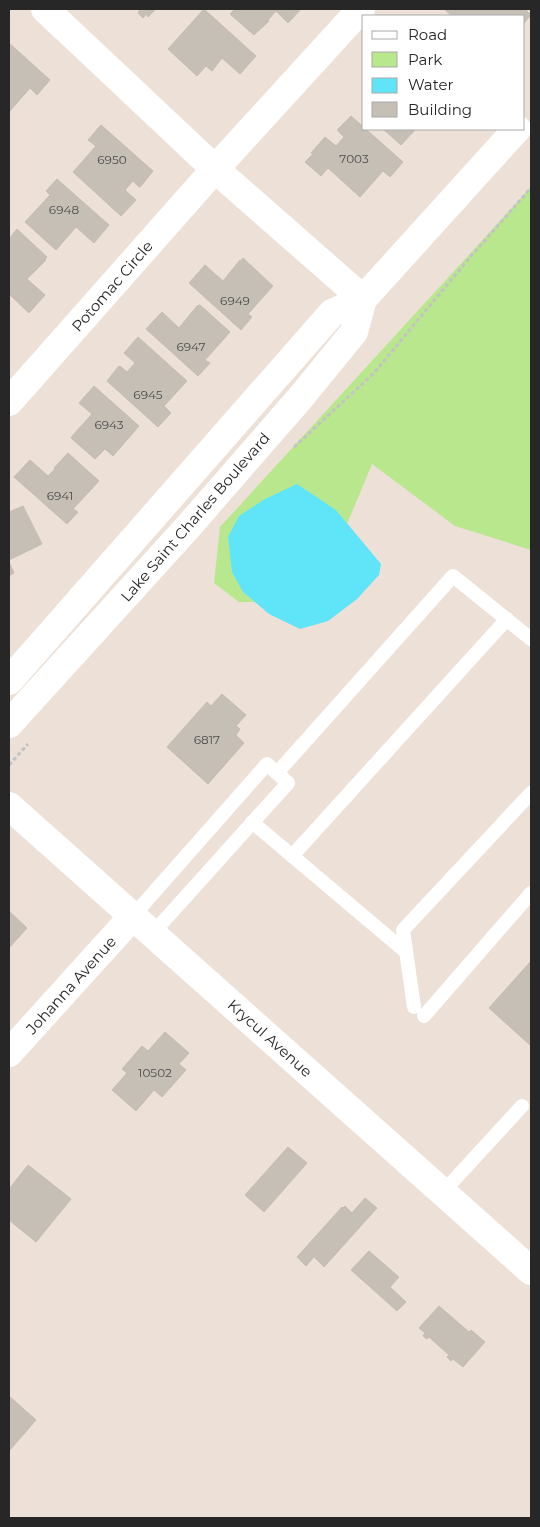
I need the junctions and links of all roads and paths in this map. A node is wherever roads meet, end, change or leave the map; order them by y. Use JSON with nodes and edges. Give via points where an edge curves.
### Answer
{"nodes":[{"id":1,"x":45,"y":9,"type":"edge"},
{"id":2,"x":361,"y":9,"type":"edge"},
{"id":3,"x":516,"y":130,"type":"edge"},
{"id":4,"x":215,"y":169,"type":"junction"},
{"id":5,"x":531,"y":188,"type":"edge"},
{"id":6,"x":363,"y":299,"type":"junction"},
{"id":7,"x":9,"y":402,"type":"edge"},
{"id":8,"x":289,"y":452,"type":"dead end"},
{"id":9,"x":507,"y":619,"type":"junction"},
{"id":10,"x":531,"y":640,"type":"edge"},
{"id":11,"x":9,"y":681,"type":"edge"},
{"id":12,"x":9,"y":724,"type":"edge"},
{"id":13,"x":28,"y":744,"type":"dead end"},
{"id":14,"x":9,"y":766,"type":"edge"},
{"id":15,"x":272,"y":768,"type":"junction"},
{"id":16,"x":531,"y":793,"type":"edge"},
{"id":17,"x":9,"y":806,"type":"edge"},
{"id":18,"x":252,"y":822,"type":"junction"},
{"id":19,"x":292,"y":856,"type":"junction"},
{"id":20,"x":531,"y":893,"type":"edge"},
{"id":21,"x":143,"y":925,"type":"junction"},
{"id":22,"x":406,"y":952,"type":"junction"},
{"id":23,"x":9,"y":1053,"type":"edge"},
{"id":24,"x":522,"y":1106,"type":"dead end"},
{"id":25,"x":443,"y":1192,"type":"junction"},
{"id":26,"x":531,"y":1271,"type":"edge"}],
"edges":[{"from":1,"to":4,"type":"street"},
{"from":2,"to":4,"type":"street","name":"Potomac Circle"},
{"from":3,"to":6,"type":"street","name":"Lake Saint Charles Boulevard"},
{"from":4,"to":6,"type":"street"},
{"from":4,"to":7,"type":"street","name":"Potomac Circle"},
{"from":5,"to":8,"type":"path","via":[[373,374]]},
{"from":6,"to":11,"type":"street","name":"Lake Saint Charles Boulevard","via":[[332,313]]},
{"from":6,"to":12,"type":"street","name":"Lake Saint Charles Boulevard","via":[[354,332],[301,397]]},
{"from":9,"to":10,"type":"lane"},
{"from":9,"to":15,"type":"lane","via":[[453,576]]},
{"from":9,"to":19,"type":"lane"},
{"from":13,"to":14,"type":"path"},
{"from":15,"to":18,"type":"lane","via":[[288,783]]},
{"from":15,"to":21,"type":"lane"},
{"from":16,"to":22,"type":"lane","via":[[403,930]]},
{"from":17,"to":21,"type":"street","name":"Krycul Avenue"},
{"from":18,"to":19,"type":"lane"},
{"from":18,"to":21,"type":"lane"},
{"from":19,"to":22,"type":"lane"},
{"from":20,"to":22,"type":"lane","via":[[419,1011]]},
{"from":21,"to":23,"type":"street","name":"Johanna Avenue"},
{"from":21,"to":25,"type":"street","name":"Krycul Avenue"},
{"from":24,"to":25,"type":"lane"},
{"from":25,"to":26,"type":"street","name":"Krycul Avenue"}]}
